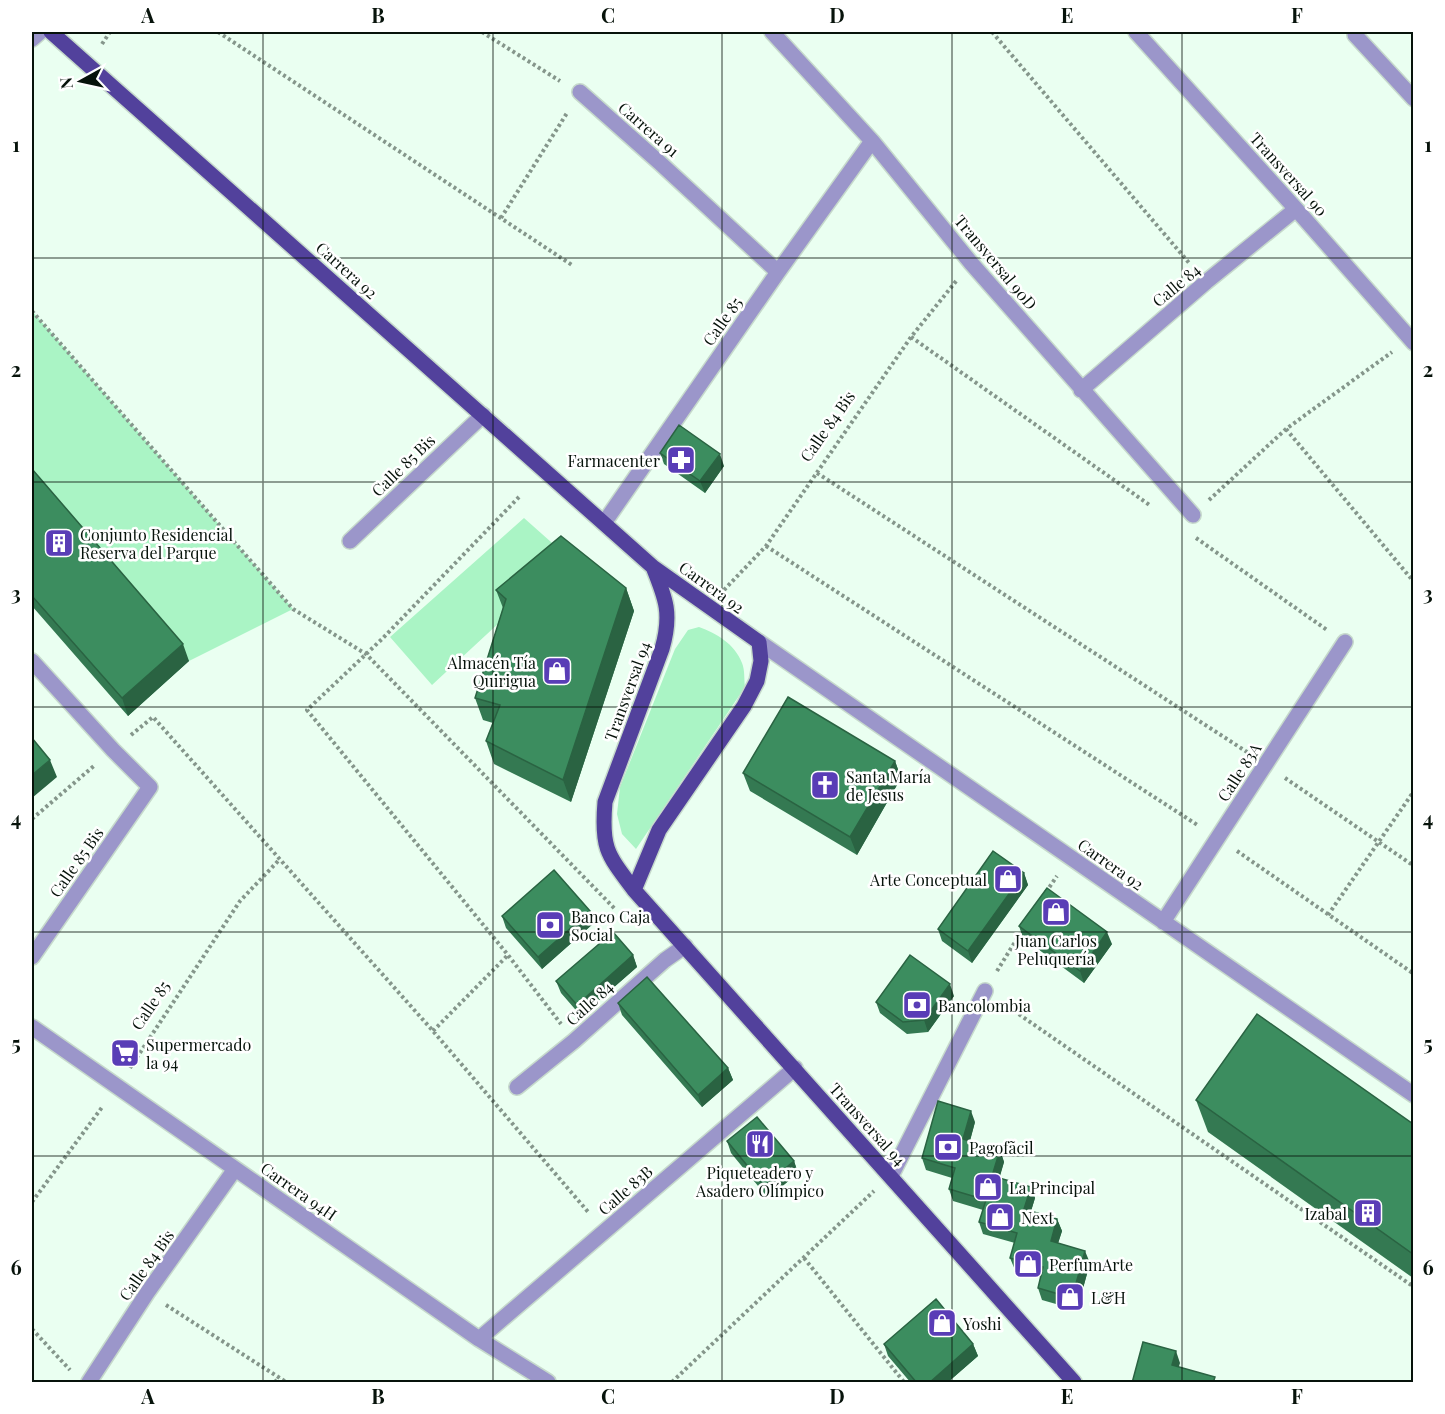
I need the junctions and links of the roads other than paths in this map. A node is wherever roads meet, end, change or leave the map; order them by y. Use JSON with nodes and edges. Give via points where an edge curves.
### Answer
{"nodes":[{"id":1,"x":40,"y":32,"type":"edge"},
{"id":2,"x":51,"y":32,"type":"edge"},
{"id":3,"x":772,"y":32,"type":"edge"},
{"id":4,"x":1136,"y":32,"type":"edge"},
{"id":5,"x":1355,"y":35,"type":"dead end"},
{"id":6,"x":32,"y":39,"type":"edge"},
{"id":7,"x":579,"y":93,"type":"road end"},
{"id":8,"x":1413,"y":99,"type":"edge"},
{"id":9,"x":872,"y":141,"type":"junction"},
{"id":10,"x":1296,"y":209,"type":"junction"},
{"id":11,"x":778,"y":272,"type":"junction"},
{"id":12,"x":1412,"y":339,"type":"edge"},
{"id":13,"x":1081,"y":390,"type":"junction"},
{"id":14,"x":483,"y":415,"type":"junction"},
{"id":15,"x":1194,"y":515,"type":"road end"},
{"id":16,"x":604,"y":523,"type":"junction"},
{"id":17,"x":350,"y":541,"type":"dead end"},
{"id":18,"x":653,"y":567,"type":"junction"},
{"id":19,"x":759,"y":642,"type":"junction"},
{"id":20,"x":1345,"y":642,"type":"road end"},
{"id":21,"x":32,"y":661,"type":"edge"},
{"id":22,"x":634,"y":890,"type":"junction"},
{"id":23,"x":1163,"y":922,"type":"junction"},
{"id":24,"x":684,"y":946,"type":"junction"},
{"id":25,"x":32,"y":957,"type":"edge"},
{"id":26,"x":985,"y":991,"type":"road end"},
{"id":27,"x":32,"y":1027,"type":"edge"},
{"id":28,"x":795,"y":1068,"type":"junction"},
{"id":29,"x":517,"y":1087,"type":"dead end"},
{"id":30,"x":1413,"y":1095,"type":"edge"},
{"id":31,"x":235,"y":1169,"type":"junction"},
{"id":32,"x":891,"y":1176,"type":"junction"},
{"id":33,"x":479,"y":1339,"type":"junction"},
{"id":34,"x":89,"y":1383,"type":"edge"},
{"id":35,"x":548,"y":1383,"type":"edge"},
{"id":36,"x":1074,"y":1383,"type":"edge"}],
"edges":[{"from":1,"to":6,"type":"street"},
{"from":2,"to":14,"type":"main road","name":"Carrera 92"},
{"from":3,"to":9,"type":"street","name":"Transversal 90D"},
{"from":4,"to":10,"type":"street","name":"Transversal 90"},
{"from":5,"to":8,"type":"street"},
{"from":7,"to":11,"type":"street","name":"Carrera 91"},
{"from":9,"to":11,"type":"street","name":"Calle 85"},
{"from":9,"to":13,"type":"street","name":"Transversal 90D"},
{"from":10,"to":12,"type":"street","name":"Transversal 90"},
{"from":10,"to":13,"type":"street","name":"Calle 84"},
{"from":11,"to":16,"type":"street","name":"Calle 85"},
{"from":13,"to":15,"type":"street","name":"Transversal 90D"},
{"from":14,"to":16,"type":"main road","name":"Carrera 92"},
{"from":14,"to":17,"type":"street","name":"Calle 85 Bis"},
{"from":16,"to":18,"type":"main road","name":"Carrera 92"},
{"from":18,"to":19,"type":"main road","name":"Carrera 92"},
{"from":18,"to":22,"type":"main road","name":"Transversal 94","via":[[667,605],[668,629],[605,802],[603,825],[612,861]]},
{"from":19,"to":22,"type":"main road","via":[[757,681],[659,830]]},
{"from":19,"to":23,"type":"street","name":"Carrera 92"},
{"from":20,"to":23,"type":"street","name":"Calle 83A"},
{"from":21,"to":25,"type":"street","name":"Calle 85 Bis","via":[[150,787]]},
{"from":22,"to":24,"type":"main road","name":"Transversal 94"},
{"from":23,"to":30,"type":"street","name":"Carrera 92"},
{"from":24,"to":28,"type":"main road","name":"Transversal 94"},
{"from":24,"to":29,"type":"street","name":"Calle 84"},
{"from":26,"to":32,"type":"street"},
{"from":27,"to":31,"type":"street","name":"Carrera 94H"},
{"from":28,"to":32,"type":"main road","name":"Transversal 94"},
{"from":28,"to":33,"type":"street","name":"Calle 83B"},
{"from":31,"to":33,"type":"street","name":"Carrera 94H"},
{"from":31,"to":34,"type":"street","name":"Calle 84 Bis"},
{"from":32,"to":36,"type":"main road","name":"Transversal 94"},
{"from":33,"to":35,"type":"street","name":"Carrera 94H"}]}
